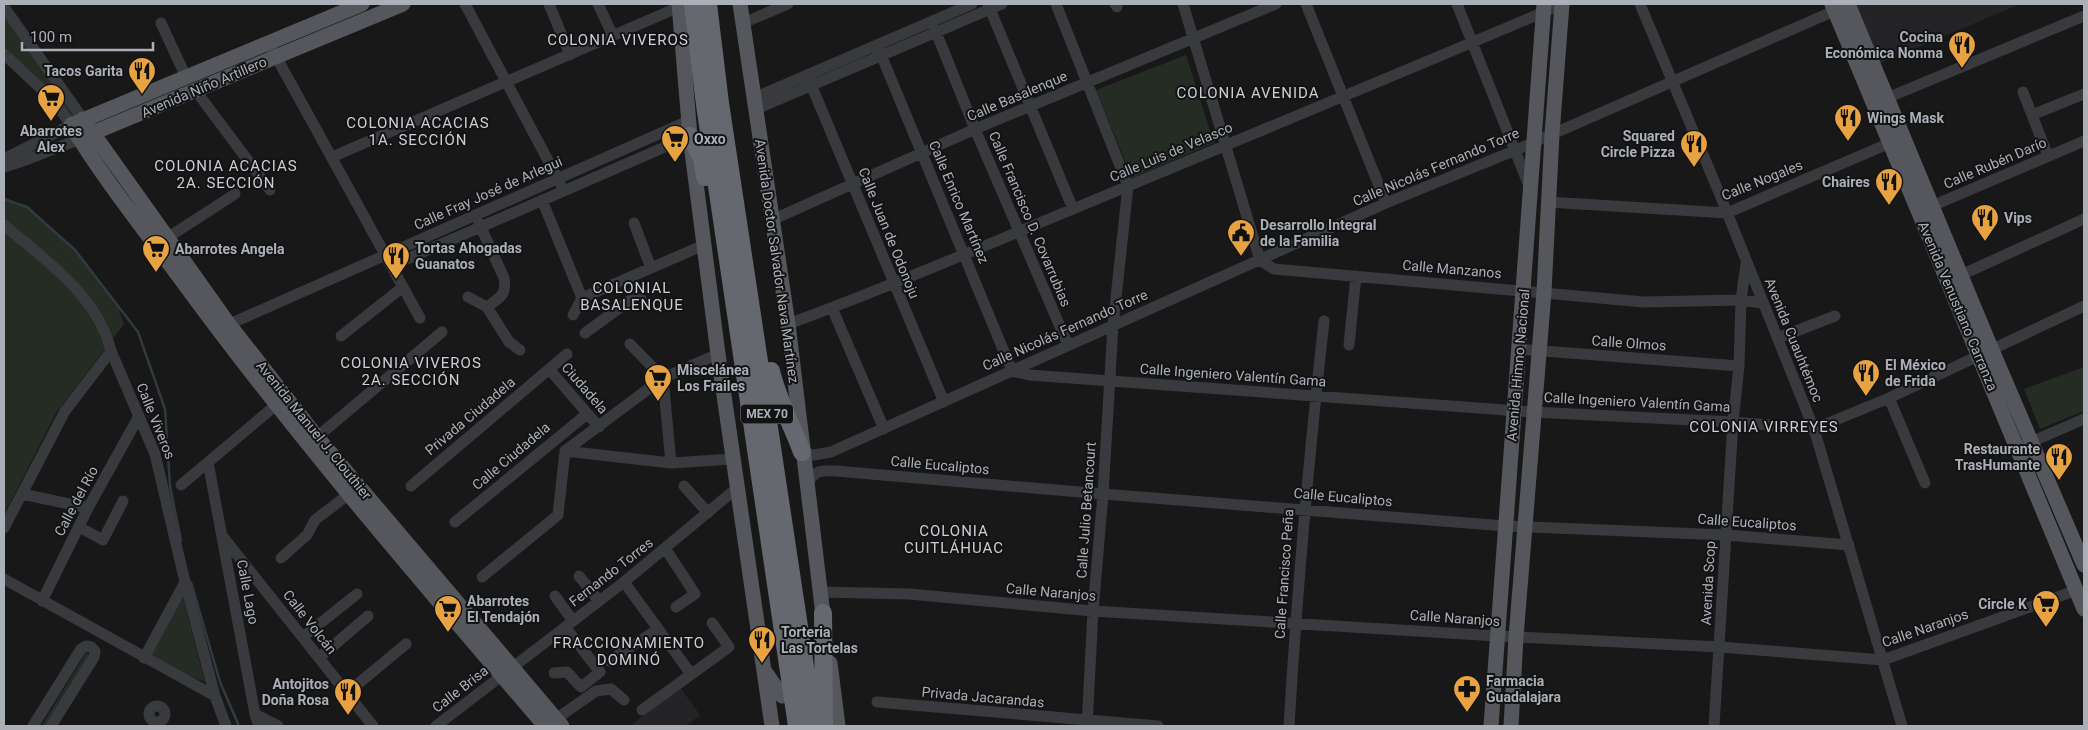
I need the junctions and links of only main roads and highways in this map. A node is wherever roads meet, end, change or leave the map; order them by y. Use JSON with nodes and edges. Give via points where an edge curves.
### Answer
{"nodes":[{"id":1,"x":362,"y":4,"type":"edge"},
{"id":2,"x":403,"y":4,"type":"edge"},
{"id":3,"x":708,"y":4,"type":"edge"},
{"id":4,"x":740,"y":4,"type":"edge"},
{"id":5,"x":1562,"y":4,"type":"edge"},
{"id":6,"x":684,"y":5,"type":"edge"},
{"id":7,"x":1838,"y":6,"type":"edge"},
{"id":8,"x":1543,"y":8,"type":"edge"},
{"id":9,"x":713,"y":104,"type":"junction"},
{"id":10,"x":77,"y":122,"type":"joint"},
{"id":11,"x":689,"y":129,"type":"junction"},
{"id":12,"x":86,"y":136,"type":"junction"},
{"id":13,"x":1926,"y":209,"type":"junction"},
{"id":14,"x":748,"y":281,"type":"junction"},
{"id":15,"x":223,"y":327,"type":"junction"},
{"id":16,"x":1985,"y":351,"type":"junction"},
{"id":17,"x":748,"y":387,"type":"junction"},
{"id":18,"x":2024,"y":445,"type":"junction"},
{"id":19,"x":802,"y":452,"type":"junction"},
{"id":20,"x":767,"y":519,"type":"junction"},
{"id":21,"x":2084,"y":565,"type":"edge"},
{"id":22,"x":2084,"y":609,"type":"edge"},
{"id":23,"x":823,"y":613,"type":"junction"},
{"id":24,"x":764,"y":669,"type":"junction"},
{"id":25,"x":507,"y":672,"type":"junction"},
{"id":26,"x":782,"y":696,"type":"junction"},
{"id":27,"x":554,"y":724,"type":"edge"},
{"id":28,"x":772,"y":726,"type":"edge"},
{"id":29,"x":786,"y":726,"type":"edge"},
{"id":30,"x":797,"y":726,"type":"edge"},
{"id":31,"x":814,"y":726,"type":"edge"},
{"id":32,"x":824,"y":726,"type":"edge"},
{"id":33,"x":838,"y":726,"type":"edge"},
{"id":34,"x":1492,"y":726,"type":"edge"},
{"id":35,"x":1511,"y":726,"type":"edge"}],
"edges":[{"from":1,"to":10,"type":"main road","name":"Avenida Niño Artillero"},
{"from":2,"to":12,"type":"main road","name":"Avenida Niño Artillero"},
{"from":3,"to":9,"type":"highway","number":"MEX 70"},
{"from":4,"to":19,"type":"main road","name":"Avenida Doctor Salvador Nava Martínez","via":[[788,324]]},
{"from":5,"to":35,"type":"main road","name":"Avenida Himno Nacional"},
{"from":6,"to":9,"type":"highway","number":"MEX 70"},
{"from":6,"to":11,"type":"main road"},
{"from":7,"to":13,"type":"main road","name":"Avenida Venustiano Carranza","via":[[1890,143]]},
{"from":7,"to":13,"type":"main road","name":"Avenida Venustiano Carranza","via":[[1888,98]]},
{"from":8,"to":34,"type":"main road","name":"Avenida Himno Nacional"},
{"from":9,"to":14,"type":"highway","number":"MEX 70"},
{"from":9,"to":17,"type":"highway","number":"MEX 70"},
{"from":10,"to":12,"type":"main road","name":"Avenida Manuel J. Clouthier"},
{"from":11,"to":17,"type":"highway","via":[[702,158],[728,318]]},
{"from":11,"to":24,"type":"main road"},
{"from":12,"to":15,"type":"main road","name":"Avenida Manuel J. Clouthier"},
{"from":12,"to":15,"type":"main road","name":"Avenida Manuel J. Clouthier","via":[[167,238]]},
{"from":13,"to":16,"type":"main road","name":"Avenida Venustiano Carranza"},
{"from":13,"to":16,"type":"main road","name":"Avenida Venustiano Carranza","via":[[1961,275]]},
{"from":14,"to":19,"type":"highway","via":[[776,392]]},
{"from":14,"to":31,"type":"highway","number":"MEX 70"},
{"from":15,"to":25,"type":"main road","name":"Avenida Manuel J. Clouthier","via":[[317,437]]},
{"from":15,"to":25,"type":"main road","name":"Avenida Manuel J. Clouthier","via":[[276,405],[349,494]]},
{"from":16,"to":18,"type":"main road","name":"Avenida Venustiano Carranza"},
{"from":17,"to":20,"type":"highway","number":"MEX 70"},
{"from":18,"to":21,"type":"main road","name":"Avenida Venustiano Carranza"},
{"from":18,"to":22,"type":"main road","name":"Avenida Venustiano Carranza"},
{"from":19,"to":23,"type":"main road","name":"Avenida Doctor Salvador Nava Martínez"},
{"from":20,"to":26,"type":"highway","via":[[772,632]]},
{"from":20,"to":30,"type":"highway","number":"MEX 70"},
{"from":23,"to":32,"type":"highway"},
{"from":23,"to":33,"type":"main road","name":"Avenida Doctor Salvador Nava Martínez"},
{"from":24,"to":26,"type":"main road"},
{"from":24,"to":28,"type":"main road"},
{"from":25,"to":27,"type":"main road","name":"Avenida Manuel J. Clouthier"},
{"from":26,"to":29,"type":"highway"}]}
